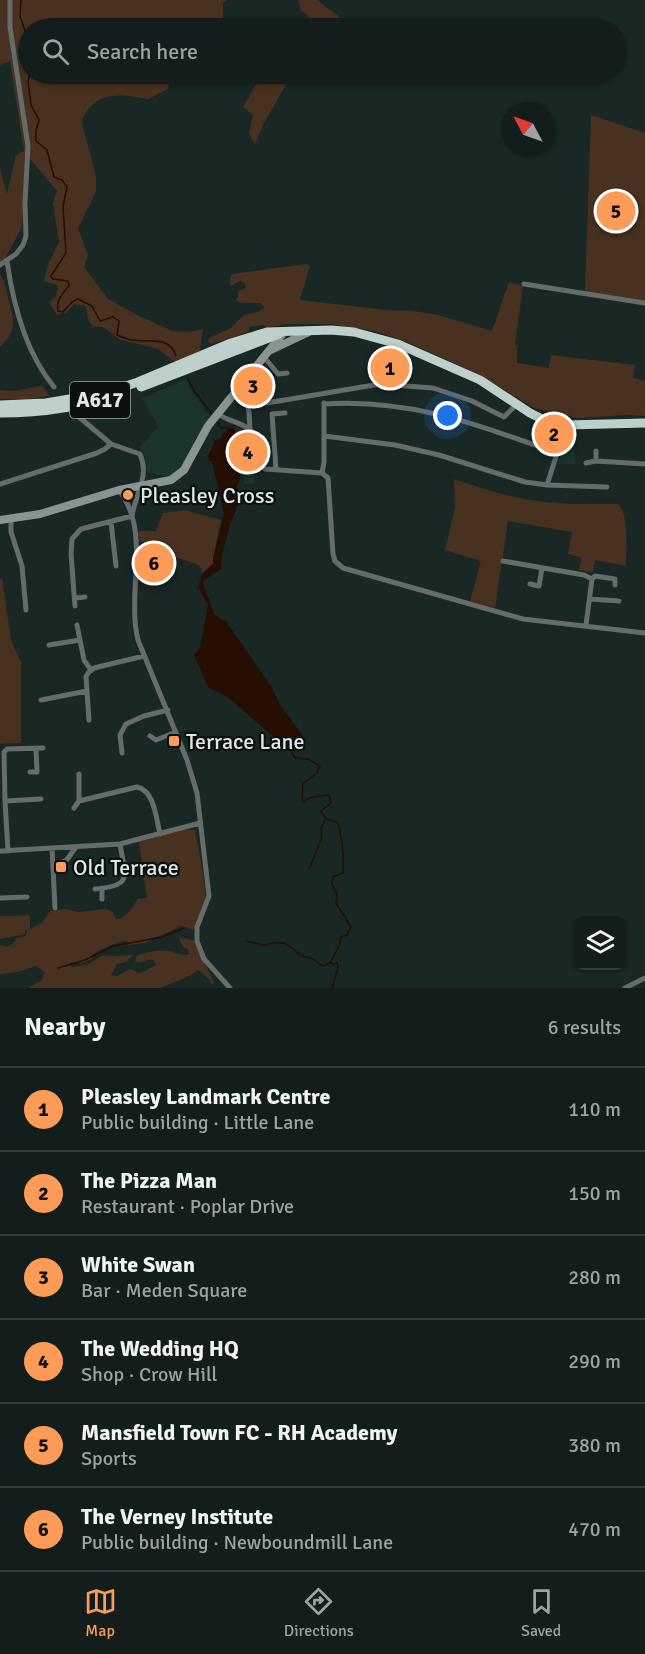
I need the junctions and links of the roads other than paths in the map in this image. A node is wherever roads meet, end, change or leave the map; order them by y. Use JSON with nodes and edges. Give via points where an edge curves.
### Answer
{"nodes":[{"id":1,"x":10,"y":0,"type":"edge"},
{"id":2,"x":18,"y":80,"type":"edge"},
{"id":3,"x":19,"y":84,"type":"edge"},
{"id":4,"x":6,"y":261,"type":"junction"},
{"id":5,"x":0,"y":265,"type":"edge"},
{"id":6,"x":524,"y":284,"type":"dead end"},
{"id":7,"x":645,"y":303,"type":"edge"},
{"id":8,"x":316,"y":330,"type":"junction"},
{"id":9,"x":284,"y":332,"type":"junction"},
{"id":10,"x":267,"y":354,"type":"junction"},
{"id":11,"x":287,"y":373,"type":"dead end"},
{"id":12,"x":242,"y":385,"type":"junction"},
{"id":13,"x":54,"y":387,"type":"dead end"},
{"id":14,"x":323,"y":395,"type":"junction"},
{"id":15,"x":267,"y":403,"type":"dead end"},
{"id":16,"x":324,"y":404,"type":"junction"},
{"id":17,"x":517,"y":404,"type":"junction"},
{"id":18,"x":0,"y":405,"type":"edge"},
{"id":19,"x":0,"y":413,"type":"edge"},
{"id":20,"x":285,"y":413,"type":"dead end"},
{"id":21,"x":79,"y":417,"type":"dead end"},
{"id":22,"x":216,"y":417,"type":"junction"},
{"id":23,"x":645,"y":423,"type":"edge"},
{"id":24,"x":566,"y":425,"type":"junction"},
{"id":25,"x":250,"y":430,"type":"junction"},
{"id":26,"x":324,"y":436,"type":"junction"},
{"id":27,"x":111,"y":444,"type":"junction"},
{"id":28,"x":596,"y":451,"type":"dead end"},
{"id":29,"x":557,"y":453,"type":"junction"},
{"id":30,"x":596,"y":461,"type":"junction"},
{"id":31,"x":586,"y":463,"type":"dead end"},
{"id":32,"x":645,"y":464,"type":"edge"},
{"id":33,"x":276,"y":469,"type":"junction"},
{"id":34,"x":322,"y":473,"type":"junction"},
{"id":35,"x":0,"y":484,"type":"edge"},
{"id":36,"x":547,"y":485,"type":"junction"},
{"id":37,"x":143,"y":486,"type":"junction"},
{"id":38,"x":607,"y":487,"type":"dead end"},
{"id":39,"x":119,"y":490,"type":"junction"},
{"id":40,"x":132,"y":516,"type":"junction"},
{"id":41,"x":0,"y":520,"type":"edge"},
{"id":42,"x":11,"y":520,"type":"junction"},
{"id":43,"x":111,"y":522,"type":"junction"},
{"id":44,"x":114,"y":561,"type":"dead end"},
{"id":45,"x":503,"y":561,"type":"dead end"},
{"id":46,"x":542,"y":568,"type":"junction"},
{"id":47,"x":592,"y":579,"type":"junction"},
{"id":48,"x":530,"y":584,"type":"dead end"},
{"id":49,"x":615,"y":585,"type":"dead end"},
{"id":50,"x":85,"y":597,"type":"dead end"},
{"id":51,"x":75,"y":598,"type":"junction"},
{"id":52,"x":590,"y":599,"type":"junction"},
{"id":53,"x":619,"y":601,"type":"dead end"},
{"id":54,"x":27,"y":606,"type":"dead end"},
{"id":55,"x":75,"y":606,"type":"dead end"},
{"id":56,"x":77,"y":625,"type":"dead end"},
{"id":57,"x":585,"y":625,"type":"junction"},
{"id":58,"x":645,"y":633,"type":"edge"},
{"id":59,"x":80,"y":640,"type":"junction"},
{"id":60,"x":54,"y":646,"type":"dead end"},
{"id":61,"x":144,"y":656,"type":"junction"},
{"id":62,"x":91,"y":670,"type":"junction"},
{"id":63,"x":87,"y":690,"type":"junction"},
{"id":64,"x":45,"y":697,"type":"dead end"},
{"id":65,"x":168,"y":710,"type":"junction"},
{"id":66,"x":89,"y":720,"type":"dead end"},
{"id":67,"x":176,"y":732,"type":"junction"},
{"id":68,"x":150,"y":736,"type":"dead end"},
{"id":69,"x":122,"y":753,"type":"dead end"},
{"id":70,"x":2,"y":769,"type":"edge"},
{"id":71,"x":30,"y":772,"type":"dead end"},
{"id":72,"x":79,"y":774,"type":"dead end"},
{"id":73,"x":40,"y":790,"type":"dead end"},
{"id":74,"x":79,"y":801,"type":"junction"},
{"id":75,"x":3,"y":805,"type":"edge"},
{"id":76,"x":74,"y":808,"type":"dead end"},
{"id":77,"x":200,"y":823,"type":"junction"},
{"id":78,"x":160,"y":834,"type":"junction"},
{"id":79,"x":120,"y":844,"type":"junction"},
{"id":80,"x":76,"y":847,"type":"junction"},
{"id":81,"x":51,"y":848,"type":"junction"},
{"id":82,"x":8,"y":851,"type":"junction"},
{"id":83,"x":0,"y":852,"type":"edge"},
{"id":84,"x":53,"y":865,"type":"junction"},
{"id":85,"x":15,"y":890,"type":"dead end"},
{"id":86,"x":54,"y":891,"type":"junction"},
{"id":87,"x":46,"y":892,"type":"dead end"},
{"id":88,"x":16,"y":897,"type":"junction"},
{"id":89,"x":27,"y":897,"type":"dead end"},
{"id":90,"x":0,"y":898,"type":"edge"},
{"id":91,"x":102,"y":899,"type":"dead end"},
{"id":92,"x":55,"y":908,"type":"dead end"},
{"id":93,"x":645,"y":978,"type":"edge"},
{"id":94,"x":230,"y":988,"type":"edge"},
{"id":95,"x":625,"y":988,"type":"edge"}],
"edges":[{"from":1,"to":2,"type":"street"},
{"from":3,"to":4,"type":"street","via":[[28,146],[26,236]]},
{"from":4,"to":5,"type":"street"},
{"from":4,"to":13,"type":"street","via":[[24,331],[36,361]]},
{"from":6,"to":7,"type":"street"},
{"from":8,"to":9,"type":"highway","number":"A617"},
{"from":8,"to":10,"type":"street"},
{"from":8,"to":17,"type":"highway","number":"A617","via":[[354,332],[398,344],[480,380]]},
{"from":9,"to":10,"type":"street"},
{"from":9,"to":18,"type":"highway","number":"A617","via":[[267,332],[231,343],[105,393],[46,403]]},
{"from":9,"to":19,"type":"highway","number":"A617","via":[[109,398],[41,411]]},
{"from":10,"to":11,"type":"street","via":[[278,374]]},
{"from":10,"to":12,"type":"street"},
{"from":12,"to":22,"type":"street"},
{"from":12,"to":25,"type":"street"},
{"from":14,"to":15,"type":"street"},
{"from":14,"to":16,"type":"street"},
{"from":14,"to":17,"type":"street","via":[[380,384],[434,388],[472,400],[504,417]]},
{"from":16,"to":26,"type":"street"},
{"from":16,"to":29,"type":"street","via":[[380,403],[423,410]]},
{"from":17,"to":24,"type":"highway","number":"A617","via":[[538,417]]},
{"from":20,"to":33,"type":"street","via":[[272,414]]},
{"from":21,"to":27,"type":"street"},
{"from":22,"to":25,"type":"street"},
{"from":22,"to":37,"type":"street","via":[[179,476]]},
{"from":23,"to":24,"type":"highway","number":"A617"},
{"from":24,"to":29,"type":"street"},
{"from":25,"to":33,"type":"street","via":[[257,463],[265,469]]},
{"from":26,"to":34,"type":"street"},
{"from":26,"to":36,"type":"street","via":[[395,445]]},
{"from":27,"to":35,"type":"street","via":[[97,453]]},
{"from":27,"to":37,"type":"street","via":[[140,454]]},
{"from":28,"to":30,"type":"street"},
{"from":29,"to":36,"type":"street"},
{"from":30,"to":31,"type":"street"},
{"from":30,"to":32,"type":"street"},
{"from":33,"to":34,"type":"street"},
{"from":34,"to":57,"type":"street","via":[[328,478],[335,561],[343,568],[493,611],[544,622]]},
{"from":36,"to":38,"type":"street"},
{"from":37,"to":39,"type":"street"},
{"from":37,"to":40,"type":"street"},
{"from":39,"to":40,"type":"street"},
{"from":39,"to":42,"type":"street"},
{"from":40,"to":43,"type":"street"},
{"from":40,"to":61,"type":"street","via":[[138,573],[134,625]]},
{"from":41,"to":42,"type":"street"},
{"from":42,"to":54,"type":"street"},
{"from":43,"to":44,"type":"street"},
{"from":43,"to":51,"type":"street","via":[[81,529],[72,539]]},
{"from":45,"to":46,"type":"street"},
{"from":46,"to":47,"type":"street"},
{"from":46,"to":48,"type":"street","via":[[539,586]]},
{"from":47,"to":49,"type":"street","via":[[615,579]]},
{"from":47,"to":52,"type":"street"},
{"from":50,"to":51,"type":"street"},
{"from":51,"to":55,"type":"street"},
{"from":52,"to":53,"type":"street"},
{"from":52,"to":57,"type":"street"},
{"from":56,"to":59,"type":"street"},
{"from":57,"to":58,"type":"street"},
{"from":59,"to":60,"type":"street"},
{"from":59,"to":62,"type":"street","via":[[84,660]]},
{"from":61,"to":62,"type":"street"},
{"from":61,"to":65,"type":"street"},
{"from":62,"to":63,"type":"street","via":[[86,677]]},
{"from":63,"to":64,"type":"street"},
{"from":63,"to":66,"type":"street"},
{"from":65,"to":67,"type":"street"},
{"from":65,"to":69,"type":"street","via":[[126,723],[120,735]]},
{"from":67,"to":68,"type":"street","via":[[156,740]]},
{"from":67,"to":77,"type":"street","via":[[197,794]]},
{"from":70,"to":71,"type":"street","via":[[7,749],[40,748],[37,772]]},
{"from":70,"to":75,"type":"street"},
{"from":72,"to":74,"type":"street"},
{"from":73,"to":75,"type":"street","via":[[41,800]]},
{"from":74,"to":76,"type":"street"},
{"from":74,"to":78,"type":"street","via":[[142,788],[150,795]]},
{"from":75,"to":82,"type":"street"},
{"from":77,"to":78,"type":"street"},
{"from":77,"to":94,"type":"street","via":[[209,896],[197,927],[197,941],[204,959]]},
{"from":78,"to":79,"type":"street"},
{"from":79,"to":80,"type":"street"},
{"from":79,"to":91,"type":"street","via":[[125,876],[113,887],[98,889]]},
{"from":80,"to":81,"type":"street"},
{"from":80,"to":84,"type":"street","via":[[66,861]]},
{"from":81,"to":82,"type":"street"},
{"from":81,"to":84,"type":"street"},
{"from":82,"to":83,"type":"street"},
{"from":84,"to":86,"type":"street"},
{"from":85,"to":88,"type":"street"},
{"from":86,"to":87,"type":"street"},
{"from":86,"to":92,"type":"street"},
{"from":88,"to":89,"type":"street"},
{"from":88,"to":90,"type":"street"},
{"from":93,"to":95,"type":"street"}]}
